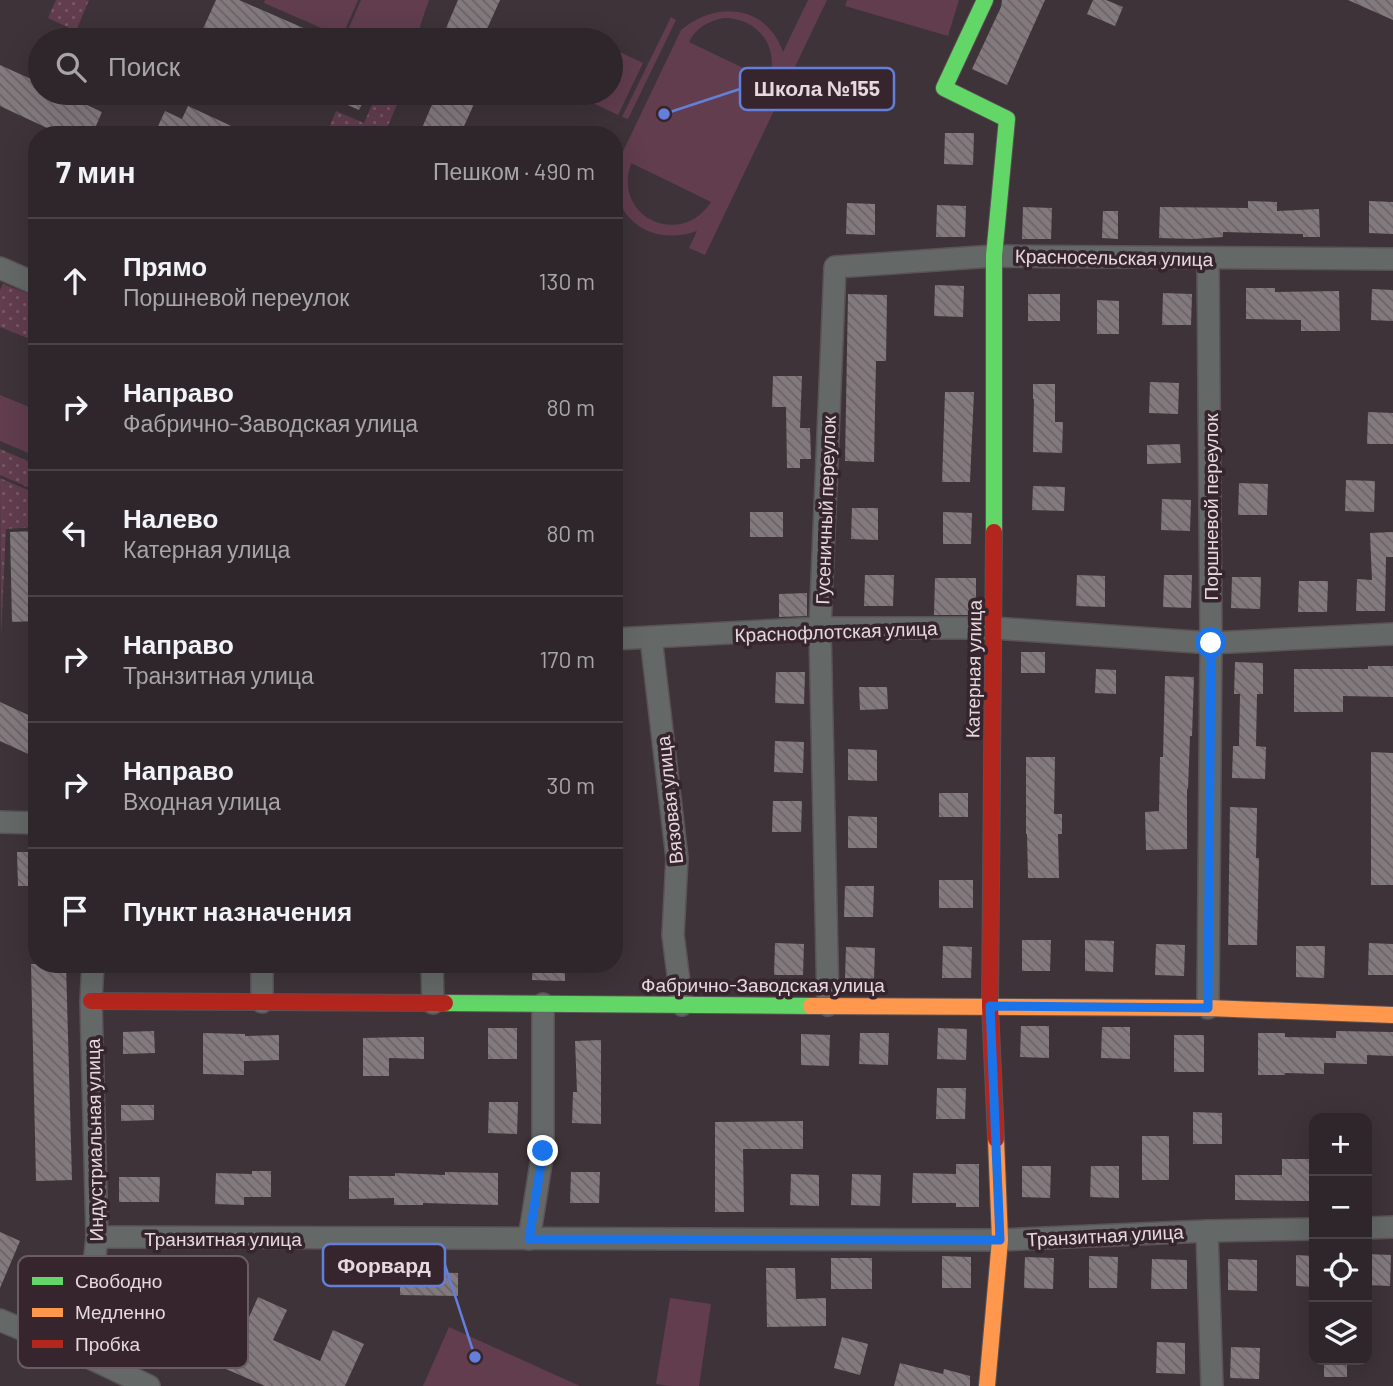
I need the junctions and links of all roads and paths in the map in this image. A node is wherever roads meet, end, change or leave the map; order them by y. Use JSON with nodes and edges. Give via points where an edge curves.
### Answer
{"nodes":[{"id":1,"x":985,"y":0,"type":"edge"},
{"id":2,"x":994,"y":256,"type":"junction"},
{"id":3,"x":1208,"y":259,"type":"junction"},
{"id":4,"x":1393,"y":259,"type":"edge"},
{"id":5,"x":835,"y":267,"type":"joint"},
{"id":6,"x":0,"y":268,"type":"edge"},
{"id":7,"x":28,"y":280,"type":"edge"},
{"id":8,"x":820,"y":628,"type":"junction"},
{"id":9,"x":994,"y":628,"type":"junction"},
{"id":10,"x":1393,"y":634,"type":"edge"},
{"id":11,"x":651,"y":638,"type":"junction"},
{"id":12,"x":623,"y":639,"type":"edge"},
{"id":13,"x":1211,"y":643,"type":"junction"},
{"id":14,"x":0,"y":822,"type":"edge"},
{"id":15,"x":28,"y":823,"type":"edge"},
{"id":16,"x":93,"y":973,"type":"edge"},
{"id":17,"x":262,"y":973,"type":"edge"},
{"id":18,"x":432,"y":973,"type":"edge"},
{"id":19,"x":91,"y":1001,"type":"junction"},
{"id":20,"x":262,"y":1002,"type":"junction"},
{"id":21,"x":433,"y":1003,"type":"junction"},
{"id":22,"x":543,"y":1004,"type":"junction"},
{"id":23,"x":682,"y":1004,"type":"junction"},
{"id":24,"x":828,"y":1006,"type":"junction"},
{"id":25,"x":990,"y":1006,"type":"junction"},
{"id":26,"x":1208,"y":1008,"type":"junction"},
{"id":27,"x":1393,"y":1015,"type":"edge"},
{"id":28,"x":1393,"y":1227,"type":"edge"},
{"id":29,"x":1372,"y":1228,"type":"edge"},
{"id":30,"x":1309,"y":1229,"type":"edge"},
{"id":31,"x":1207,"y":1231,"type":"junction"},
{"id":32,"x":97,"y":1237,"type":"junction"},
{"id":33,"x":529,"y":1239,"type":"junction"},
{"id":34,"x":1000,"y":1240,"type":"junction"},
{"id":35,"x":95,"y":1256,"type":"edge"},
{"id":36,"x":0,"y":1320,"type":"edge"},
{"id":37,"x":18,"y":1328,"type":"edge"},
{"id":38,"x":111,"y":1368,"type":"edge"},
{"id":39,"x":149,"y":1386,"type":"edge"},
{"id":40,"x":987,"y":1386,"type":"edge"},
{"id":41,"x":1212,"y":1386,"type":"edge"}],
"edges":[{"from":1,"to":2,"type":"street","name":"Катерная улица","via":[[944,88],[1007,119]]},
{"from":2,"to":3,"type":"street","name":"Красносельская улица"},
{"from":2,"to":5,"type":"street","name":"Красносельская улица"},
{"from":2,"to":9,"type":"street","name":"Катерная улица"},
{"from":3,"to":4,"type":"street","name":"Красносельская улица"},
{"from":3,"to":13,"type":"street","name":"Поршневой переулок"},
{"from":5,"to":8,"type":"street","name":"Гусеничный переулок"},
{"from":6,"to":7,"type":"street"},
{"from":8,"to":9,"type":"street","name":"Краснофлотская улица"},
{"from":8,"to":11,"type":"street","name":"Краснофлотская улица"},
{"from":8,"to":24,"type":"street","name":"Гусеничный переулок"},
{"from":9,"to":13,"type":"street","name":"Краснофлотская улица"},
{"from":9,"to":25,"type":"street","name":"Катерная улица"},
{"from":10,"to":13,"type":"street","name":"Краснофлотская улица"},
{"from":11,"to":12,"type":"street","name":"Краснофлотская улица"},
{"from":11,"to":23,"type":"street","name":"Вязовая улица","via":[[677,858],[673,935]]},
{"from":13,"to":26,"type":"street","name":"Поршневой переулок"},
{"from":14,"to":15,"type":"street"},
{"from":16,"to":19,"type":"street","name":"Индустриальная улица"},
{"from":17,"to":20,"type":"street"},
{"from":18,"to":21,"type":"street"},
{"from":19,"to":20,"type":"street","name":"Фабрично-Заводская улица"},
{"from":19,"to":32,"type":"street","name":"Индустриальная улица"},
{"from":20,"to":21,"type":"street","name":"Фабрично-Заводская улица"},
{"from":21,"to":22,"type":"street","name":"Фабрично-Заводская улица"},
{"from":22,"to":23,"type":"street","name":"Фабрично-Заводская улица"},
{"from":22,"to":33,"type":"street","via":[[543,1151]]},
{"from":23,"to":24,"type":"street","name":"Фабрично-Заводская улица"},
{"from":24,"to":25,"type":"street","name":"Фабрично-Заводская улица"},
{"from":25,"to":26,"type":"street","name":"Фабрично-Заводская улица"},
{"from":25,"to":34,"type":"street","name":"Катерная улица"},
{"from":26,"to":27,"type":"street","name":"Фабрично-Заводская улица"},
{"from":28,"to":29,"type":"street"},
{"from":30,"to":31,"type":"street","name":"Транзитная улица"},
{"from":31,"to":34,"type":"street","name":"Транзитная улица"},
{"from":31,"to":41,"type":"street"},
{"from":32,"to":33,"type":"street","name":"Транзитная улица"},
{"from":32,"to":35,"type":"street","name":"Индустриальная улица"},
{"from":33,"to":34,"type":"street","name":"Транзитная улица"},
{"from":34,"to":40,"type":"street","name":"Катерная улица"},
{"from":36,"to":37,"type":"street"},
{"from":38,"to":39,"type":"street"}]}
